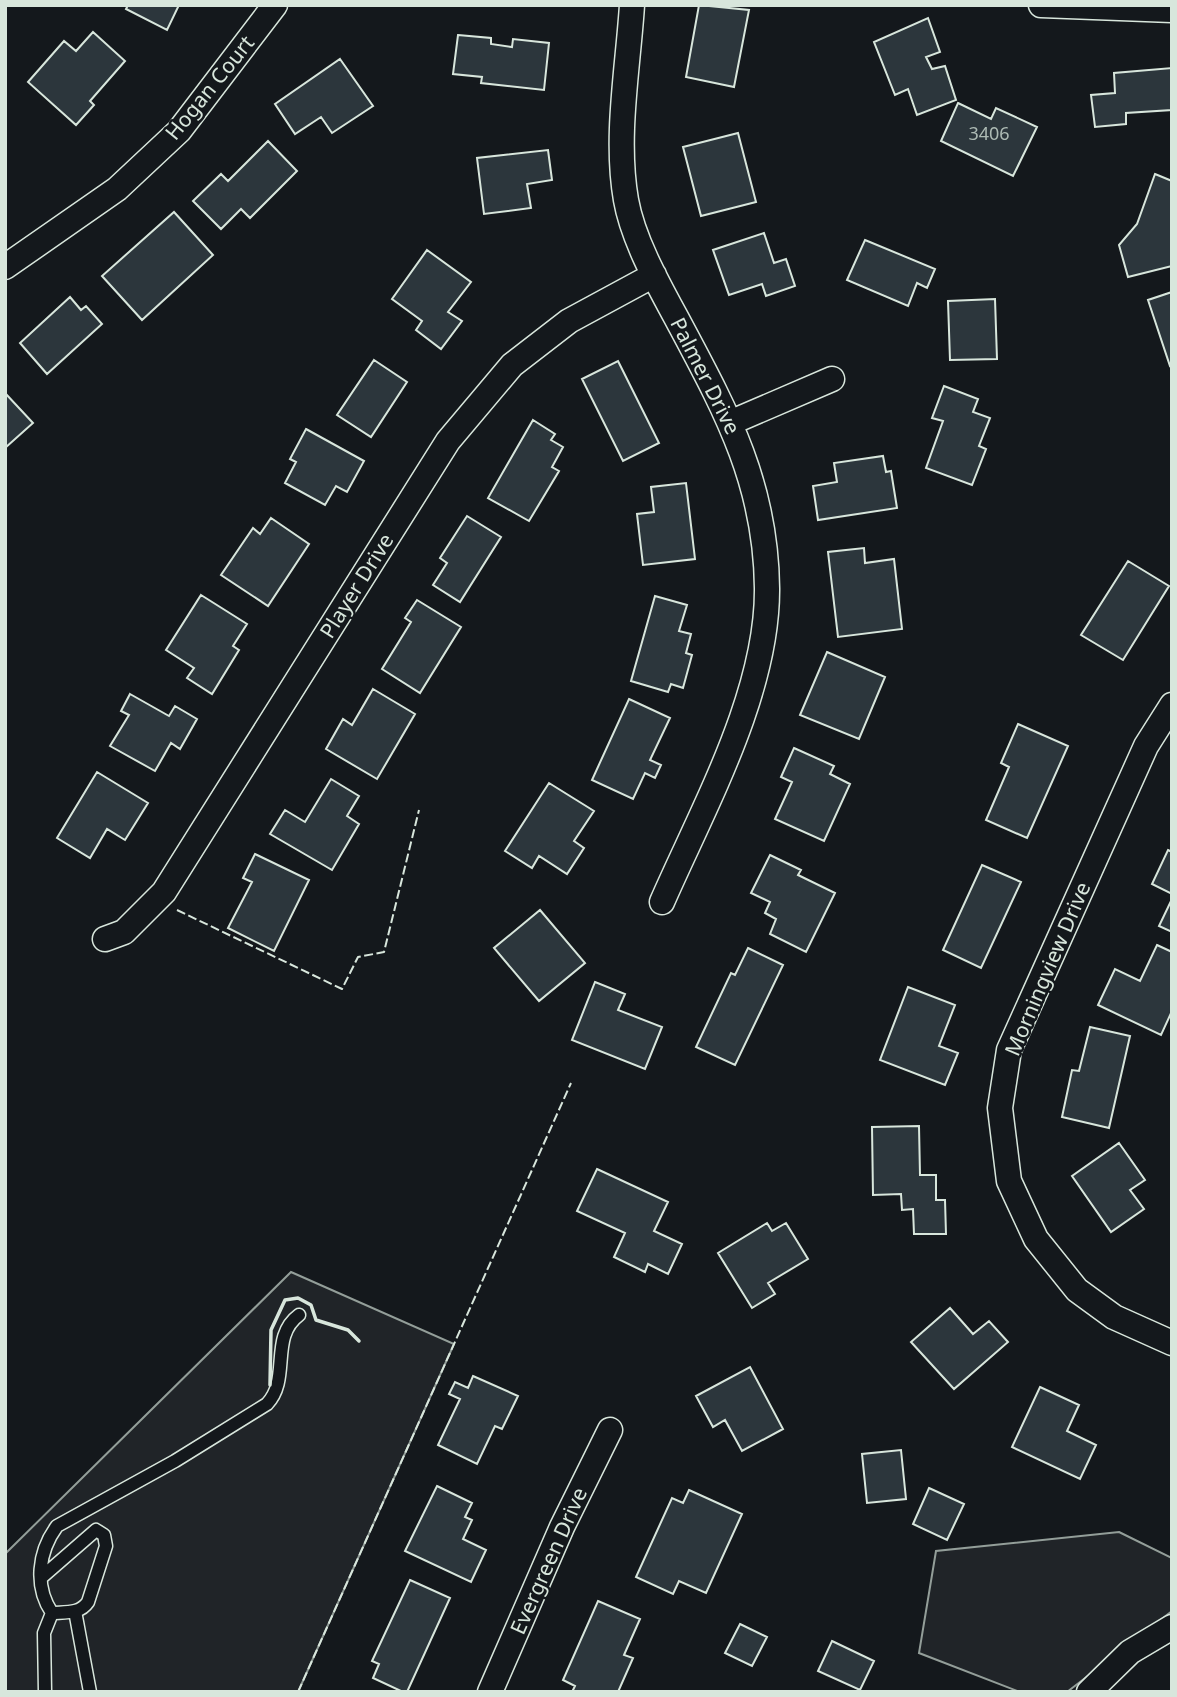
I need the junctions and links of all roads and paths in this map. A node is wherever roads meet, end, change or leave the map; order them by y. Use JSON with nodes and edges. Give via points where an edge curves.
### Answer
{"nodes":[{"id":1,"x":275,"y":5,"type":"edge"},
{"id":2,"x":632,"y":5,"type":"edge"},
{"id":3,"x":1041,"y":5,"type":"edge"},
{"id":4,"x":1172,"y":10,"type":"edge"},
{"id":5,"x":5,"y":267,"type":"edge"},
{"id":6,"x":653,"y":275,"type":"junction"},
{"id":7,"x":832,"y":379,"type":"dead end"},
{"id":8,"x":732,"y":422,"type":"junction"},
{"id":9,"x":1172,"y":705,"type":"edge"},
{"id":10,"x":662,"y":902,"type":"dead end"},
{"id":11,"x":105,"y":939,"type":"dead end"},
{"id":12,"x":299,"y":1315,"type":"dead end"},
{"id":13,"x":1172,"y":1343,"type":"edge"},
{"id":14,"x":610,"y":1430,"type":"dead end"},
{"id":15,"x":42,"y":1577,"type":"junction"},
{"id":16,"x":75,"y":1611,"type":"junction"},
{"id":17,"x":52,"y":1613,"type":"junction"},
{"id":18,"x":1172,"y":1627,"type":"edge"},
{"id":19,"x":45,"y":1692,"type":"edge"},
{"id":20,"x":90,"y":1692,"type":"edge"},
{"id":21,"x":490,"y":1692,"type":"edge"},
{"id":22,"x":1089,"y":1692,"type":"edge"}],
"edges":[{"from":1,"to":5,"type":"street","name":"Hogan Court","via":[[179,131],[117,189]]},
{"from":2,"to":6,"type":"street","name":"Palmer Drive","via":[[622,147],[626,202]]},
{"from":3,"to":4,"type":"street"},
{"from":6,"to":8,"type":"street","name":"Palmer Drive"},
{"from":6,"to":11,"type":"street","name":"Player Drive","via":[[569,321],[512,365],[448,441],[164,892],[124,932]]},
{"from":7,"to":8,"type":"street"},
{"from":8,"to":10,"type":"street","name":"Palmer Drive","via":[[759,501],[767,590],[757,668],[741,722]]},
{"from":9,"to":13,"type":"street","name":"Morningview Drive","via":[[1146,746],[1009,1050],[1000,1108],[1009,1181],[1036,1239],[1086,1297],[1114,1317]]},
{"from":12,"to":15,"type":"lane","via":[[282,1340],[277,1390],[267,1404],[57,1526],[43,1551]]},
{"from":14,"to":21,"type":"street","name":"Evergreen Drive"},
{"from":15,"to":16,"type":"lane","via":[[96,1530],[104,1535],[106,1546],[88,1602]]},
{"from":15,"to":17,"type":"lane","via":[[40,1589]]},
{"from":16,"to":17,"type":"lane"},
{"from":16,"to":20,"type":"lane"},
{"from":17,"to":19,"type":"lane","via":[[44,1633]]},
{"from":18,"to":22,"type":"street","via":[[1130,1652]]}]}
